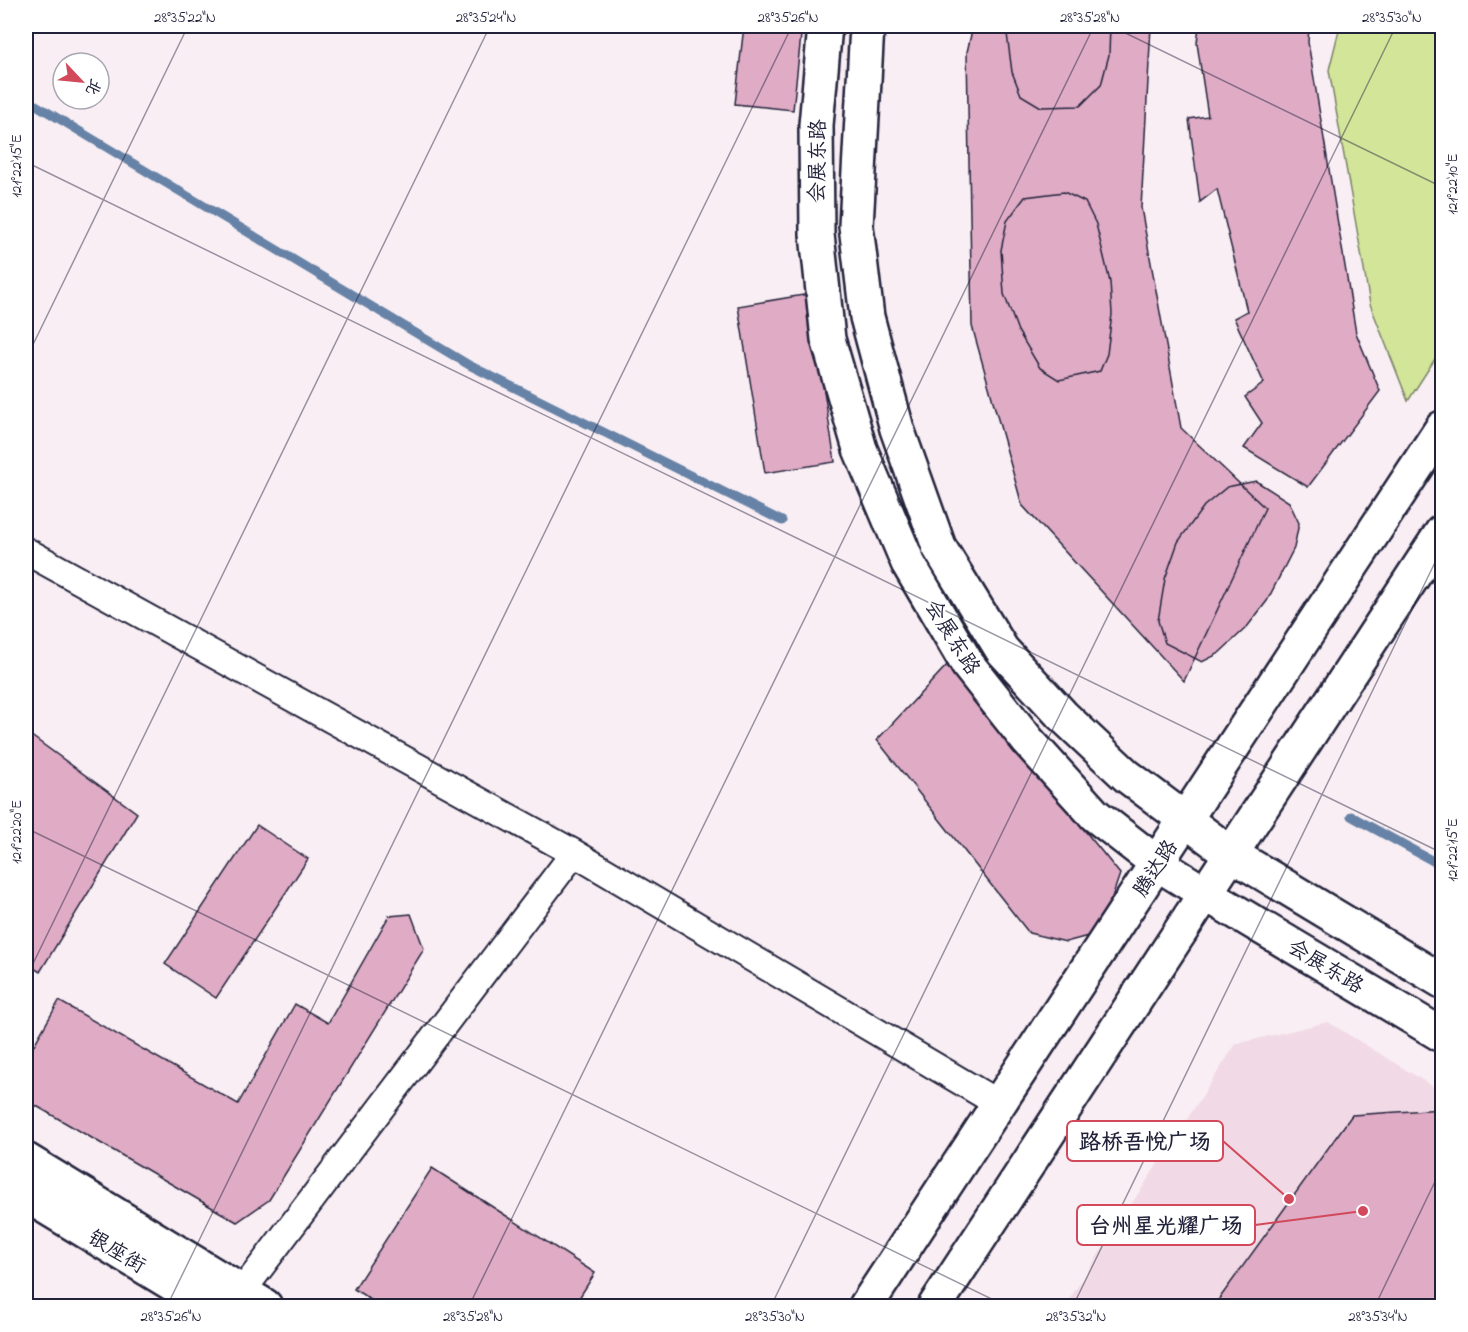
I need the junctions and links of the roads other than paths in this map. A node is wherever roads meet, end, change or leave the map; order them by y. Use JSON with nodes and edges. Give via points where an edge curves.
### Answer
{"nodes":[{"id":1,"x":825,"y":26,"type":"edge"},
{"id":2,"x":867,"y":26,"type":"edge"},
{"id":3,"x":1443,"y":428,"type":"edge"},
{"id":4,"x":1443,"y":532,"type":"edge"},
{"id":5,"x":26,"y":551,"type":"edge"},
{"id":6,"x":1186,"y":819,"type":"junction"},
{"id":7,"x":574,"y":853,"type":"junction"},
{"id":8,"x":1231,"y":854,"type":"junction"},
{"id":9,"x":1158,"y":864,"type":"junction"},
{"id":10,"x":1206,"y":894,"type":"junction"},
{"id":11,"x":1443,"y":981,"type":"edge"},
{"id":12,"x":1443,"y":1035,"type":"edge"},
{"id":13,"x":999,"y":1104,"type":"junction"},
{"id":14,"x":26,"y":1160,"type":"edge"},
{"id":15,"x":26,"y":1195,"type":"edge"},
{"id":16,"x":246,"y":1302,"type":"edge"},
{"id":17,"x":209,"y":1306,"type":"edge"},
{"id":18,"x":866,"y":1306,"type":"edge"},
{"id":19,"x":935,"y":1306,"type":"edge"}],
"edges":[{"from":1,"to":9,"type":"main road","name":"会展东路","via":[[816,125],[816,234],[828,339],[860,449],[908,563],[968,665],[1095,815]]},
{"from":2,"to":6,"type":"main road","name":"会展东路","via":[[856,226],[867,317],[897,429],[939,547],[1002,650],[1062,715],[1127,776]]},
{"from":3,"to":6,"type":"main road","name":"腾达路"},
{"from":4,"to":8,"type":"main road"},
{"from":5,"to":7,"type":"street"},
{"from":6,"to":8,"type":"main road","name":"会展东路"},
{"from":6,"to":9,"type":"main road","name":"腾达路"},
{"from":7,"to":13,"type":"street"},
{"from":7,"to":16,"type":"street"},
{"from":8,"to":10,"type":"main road"},
{"from":8,"to":11,"type":"main road","name":"会展东路"},
{"from":9,"to":10,"type":"main road","name":"会展东路"},
{"from":9,"to":13,"type":"main road","name":"腾达路"},
{"from":10,"to":12,"type":"main road","name":"会展东路"},
{"from":10,"to":19,"type":"main road"},
{"from":13,"to":18,"type":"main road","name":"腾达路"},
{"from":14,"to":16,"type":"main road"},
{"from":15,"to":17,"type":"main road","name":"银座街"}]}
